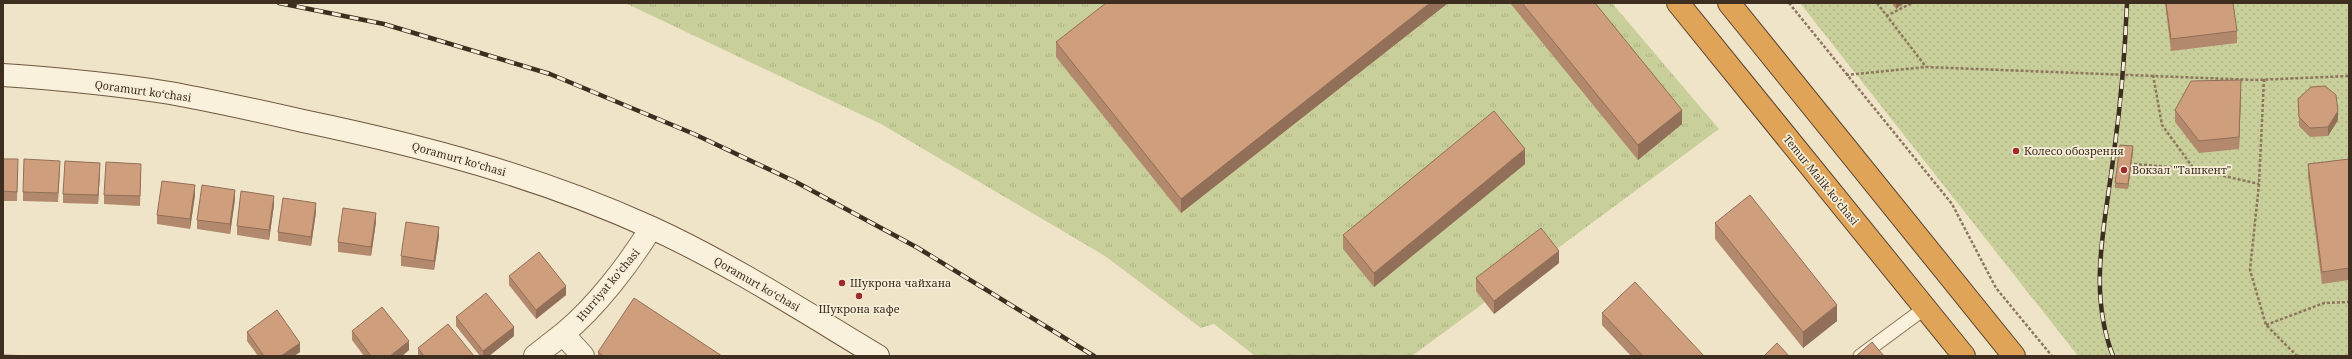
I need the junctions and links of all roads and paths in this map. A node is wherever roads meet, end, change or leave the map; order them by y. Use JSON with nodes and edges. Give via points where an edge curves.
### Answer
{"nodes":[{"id":1,"x":1678,"y":3,"type":"edge"},
{"id":2,"x":1729,"y":3,"type":"edge"},
{"id":3,"x":1789,"y":3,"type":"edge"},
{"id":4,"x":1877,"y":3,"type":"edge"},
{"id":5,"x":1912,"y":3,"type":"edge"},
{"id":6,"x":1886,"y":16,"type":"junction"},
{"id":7,"x":1926,"y":67,"type":"junction"},
{"id":8,"x":3,"y":75,"type":"edge"},
{"id":9,"x":1846,"y":75,"type":"junction"},
{"id":10,"x":2153,"y":75,"type":"junction"},
{"id":11,"x":2349,"y":76,"type":"edge"},
{"id":12,"x":2264,"y":79,"type":"junction"},
{"id":13,"x":3,"y":84,"type":"edge"},
{"id":14,"x":2134,"y":164,"type":"dead end"},
{"id":15,"x":2194,"y":169,"type":"junction"},
{"id":16,"x":2259,"y":184,"type":"junction"},
{"id":17,"x":649,"y":232,"type":"junction"},
{"id":18,"x":2349,"y":302,"type":"edge"},
{"id":19,"x":1925,"y":308,"type":"junction"},
{"id":20,"x":2266,"y":325,"type":"junction"},
{"id":21,"x":563,"y":334,"type":"junction"},
{"id":22,"x":535,"y":356,"type":"edge"},
{"id":23,"x":583,"y":356,"type":"edge"},
{"id":24,"x":858,"y":356,"type":"edge"},
{"id":25,"x":878,"y":356,"type":"edge"},
{"id":26,"x":1860,"y":356,"type":"edge"},
{"id":27,"x":1964,"y":356,"type":"edge"},
{"id":28,"x":2014,"y":356,"type":"edge"},
{"id":29,"x":2052,"y":356,"type":"edge"},
{"id":30,"x":2298,"y":356,"type":"edge"}],
"edges":[{"from":1,"to":19,"type":"highway","name":"Temur Malik ko'chasi"},
{"from":2,"to":28,"type":"highway"},
{"from":3,"to":9,"type":"path"},
{"from":4,"to":6,"type":"path"},
{"from":5,"to":6,"type":"path"},
{"from":6,"to":7,"type":"path"},
{"from":7,"to":9,"type":"path"},
{"from":7,"to":10,"type":"path"},
{"from":8,"to":17,"type":"main road","name":"Qoramurt koʻchasi","via":[[106,84],[171,93],[357,132],[492,167],[593,203]]},
{"from":9,"to":29,"type":"path","via":[[1952,204],[1996,288]]},
{"from":10,"to":12,"type":"path"},
{"from":10,"to":15,"type":"path","via":[[2162,125]]},
{"from":11,"to":12,"type":"path"},
{"from":12,"to":16,"type":"path"},
{"from":13,"to":17,"type":"main road","name":"Qoramurt koʻchasi","via":[[106,94],[171,104],[356,141],[445,162]]},
{"from":14,"to":15,"type":"path"},
{"from":15,"to":16,"type":"path"},
{"from":16,"to":20,"type":"path","via":[[2250,270]]},
{"from":17,"to":21,"type":"main road","name":"Hurriyat ko'chasi","via":[[637,251],[578,321]]},
{"from":17,"to":24,"type":"main road","name":"Qoramurt koʻchasi"},
{"from":17,"to":25,"type":"main road","name":"Qoramurt koʻchasi","via":[[762,286]]},
{"from":18,"to":20,"type":"path","via":[[2324,303]]},
{"from":19,"to":26,"type":"lane"},
{"from":19,"to":27,"type":"highway","name":"Temur Malik ko'chasi"},
{"from":20,"to":30,"type":"path"},
{"from":21,"to":22,"type":"main road","name":"Hurriyat ko'chasi"},
{"from":21,"to":23,"type":"main road"}]}
